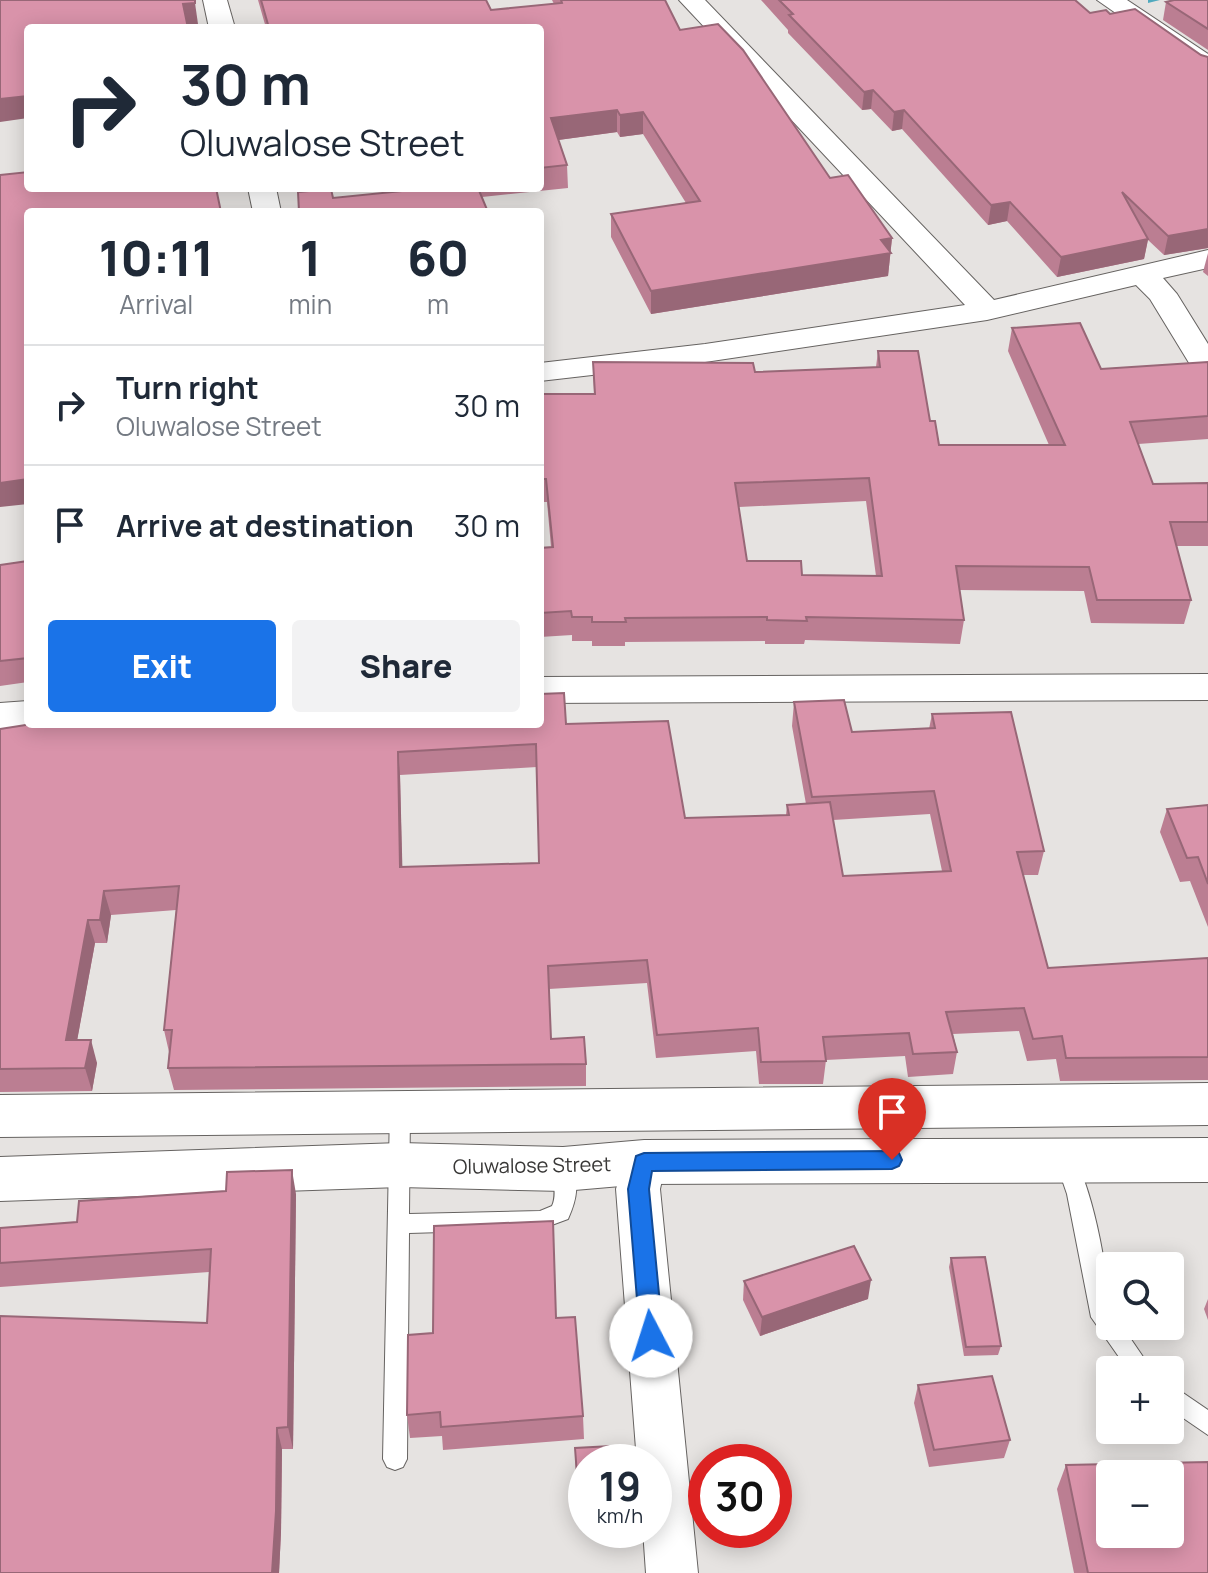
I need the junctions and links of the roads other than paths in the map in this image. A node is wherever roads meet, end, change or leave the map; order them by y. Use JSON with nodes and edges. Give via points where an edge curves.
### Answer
{"nodes":[{"id":1,"x":215,"y":0,"type":"edge"},
{"id":2,"x":691,"y":0,"type":"edge"},
{"id":3,"x":1109,"y":0,"type":"edge"},
{"id":4,"x":221,"y":24,"type":"edge"},
{"id":5,"x":1208,"y":66,"type":"edge"},
{"id":6,"x":1208,"y":259,"type":"edge"},
{"id":7,"x":1142,"y":274,"type":"junction"},
{"id":8,"x":987,"y":311,"type":"junction"},
{"id":9,"x":1208,"y":369,"type":"edge"},
{"id":10,"x":544,"y":372,"type":"edge"},
{"id":11,"x":1208,"y":687,"type":"edge"},
{"id":12,"x":544,"y":690,"type":"edge"},
{"id":13,"x":24,"y":714,"type":"edge"},
{"id":14,"x":0,"y":716,"type":"edge"},
{"id":15,"x":1208,"y":1104,"type":"edge"},
{"id":16,"x":828,"y":1107,"type":"junction"},
{"id":17,"x":400,"y":1110,"type":"junction"},
{"id":18,"x":0,"y":1116,"type":"edge"},
{"id":19,"x":834,"y":1160,"type":"junction"},
{"id":20,"x":1066,"y":1160,"type":"junction"},
{"id":21,"x":1208,"y":1160,"type":"edge"},
{"id":22,"x":644,"y":1162,"type":"junction"},
{"id":23,"x":400,"y":1165,"type":"junction"},
{"id":24,"x":563,"y":1169,"type":"junction"},
{"id":25,"x":0,"y":1179,"type":"edge"},
{"id":26,"x":398,"y":1224,"type":"junction"},
{"id":27,"x":1131,"y":1356,"type":"edge"},
{"id":28,"x":1184,"y":1406,"type":"edge"},
{"id":29,"x":1208,"y":1424,"type":"edge"},
{"id":30,"x":395,"y":1459,"type":"dead end"},
{"id":31,"x":672,"y":1573,"type":"edge"}],
"edges":[{"from":1,"to":4,"type":"street"},
{"from":2,"to":8,"type":"street"},
{"from":3,"to":5,"type":"street"},
{"from":6,"to":7,"type":"street"},
{"from":7,"to":8,"type":"street"},
{"from":7,"to":9,"type":"street","via":[[1162,294]]},
{"from":8,"to":10,"type":"street"},
{"from":11,"to":12,"type":"street"},
{"from":13,"to":14,"type":"street"},
{"from":15,"to":16,"type":"street"},
{"from":16,"to":17,"type":"street"},
{"from":16,"to":19,"type":"street"},
{"from":17,"to":18,"type":"street"},
{"from":17,"to":23,"type":"lane"},
{"from":19,"to":20,"type":"street","name":"Oluwalose Street"},
{"from":19,"to":22,"type":"street","name":"Oluwalose Street"},
{"from":20,"to":21,"type":"street","name":"Oluwalose Street"},
{"from":20,"to":27,"type":"lane","via":[[1078,1194],[1102,1317]]},
{"from":22,"to":24,"type":"street","name":"Oluwalose Street"},
{"from":22,"to":31,"type":"street","via":[[638,1189]]},
{"from":23,"to":24,"type":"street","name":"Oluwalose Street"},
{"from":23,"to":25,"type":"street","name":"Oluwalose Street"},
{"from":23,"to":26,"type":"lane"},
{"from":24,"to":26,"type":"lane","via":[[567,1196],[560,1212],[541,1220]]},
{"from":26,"to":30,"type":"lane"},
{"from":28,"to":29,"type":"lane"}]}
